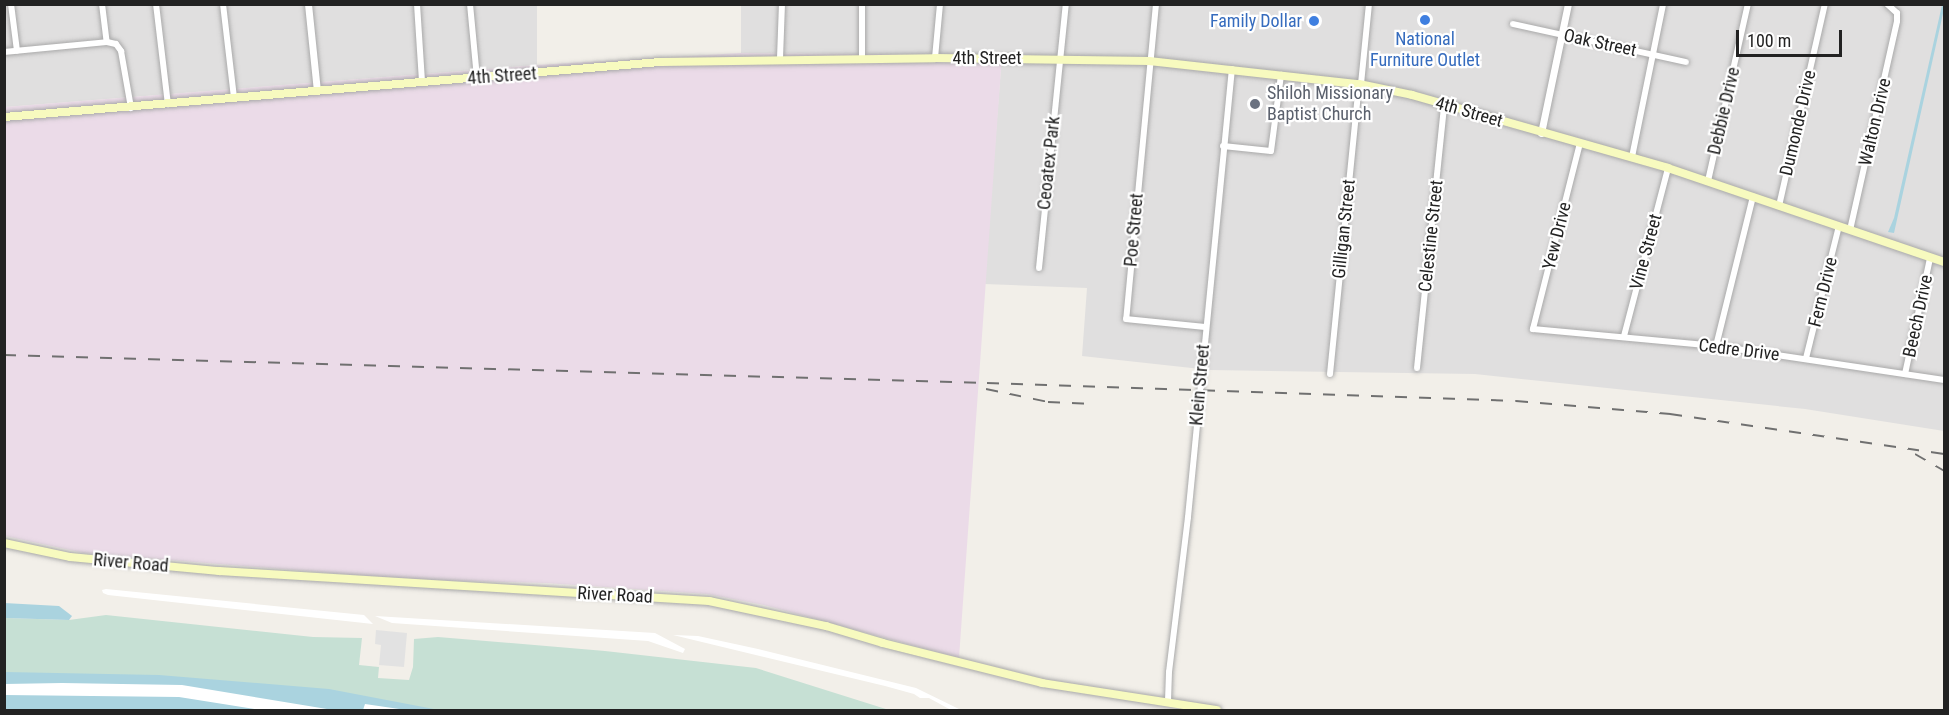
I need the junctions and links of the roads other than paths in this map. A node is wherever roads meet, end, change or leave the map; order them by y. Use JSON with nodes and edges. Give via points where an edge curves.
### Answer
{"nodes":[{"id":1,"x":11,"y":4,"type":"edge"},
{"id":2,"x":102,"y":4,"type":"edge"},
{"id":3,"x":156,"y":4,"type":"edge"},
{"id":4,"x":223,"y":4,"type":"edge"},
{"id":5,"x":308,"y":4,"type":"edge"},
{"id":6,"x":417,"y":4,"type":"edge"},
{"id":7,"x":470,"y":4,"type":"edge"},
{"id":8,"x":782,"y":4,"type":"edge"},
{"id":9,"x":862,"y":4,"type":"edge"},
{"id":10,"x":940,"y":4,"type":"edge"},
{"id":11,"x":1066,"y":4,"type":"edge"},
{"id":12,"x":1156,"y":4,"type":"edge"},
{"id":13,"x":1369,"y":4,"type":"edge"},
{"id":14,"x":1568,"y":4,"type":"edge"},
{"id":15,"x":1663,"y":4,"type":"edge"},
{"id":16,"x":1748,"y":4,"type":"edge"},
{"id":17,"x":1825,"y":4,"type":"edge"},
{"id":18,"x":1887,"y":4,"type":"edge"},
{"id":19,"x":1514,"y":24,"type":"dead end"},
{"id":20,"x":1561,"y":35,"type":"junction"},
{"id":21,"x":107,"y":42,"type":"junction"},
{"id":22,"x":17,"y":51,"type":"junction"},
{"id":23,"x":4,"y":52,"type":"edge"},
{"id":24,"x":1653,"y":55,"type":"junction"},
{"id":25,"x":780,"y":58,"type":"junction"},
{"id":26,"x":862,"y":58,"type":"junction"},
{"id":27,"x":935,"y":58,"type":"junction"},
{"id":28,"x":1060,"y":59,"type":"junction"},
{"id":29,"x":1149,"y":61,"type":"junction"},
{"id":30,"x":1686,"y":62,"type":"dead end"},
{"id":31,"x":1232,"y":69,"type":"junction"},
{"id":32,"x":1281,"y":75,"type":"junction"},
{"id":33,"x":477,"y":78,"type":"junction"},
{"id":34,"x":422,"y":82,"type":"junction"},
{"id":35,"x":1360,"y":84,"type":"junction"},
{"id":36,"x":317,"y":91,"type":"junction"},
{"id":37,"x":234,"y":98,"type":"junction"},
{"id":38,"x":168,"y":104,"type":"junction"},
{"id":39,"x":1444,"y":105,"type":"junction"},
{"id":40,"x":131,"y":108,"type":"junction"},
{"id":41,"x":4,"y":117,"type":"edge"},
{"id":42,"x":1541,"y":133,"type":"junction"},
{"id":43,"x":1580,"y":143,"type":"junction"},
{"id":44,"x":1223,"y":146,"type":"junction"},
{"id":45,"x":1632,"y":157,"type":"junction"},
{"id":46,"x":1668,"y":168,"type":"junction"},
{"id":47,"x":1708,"y":181,"type":"junction"},
{"id":48,"x":1753,"y":197,"type":"junction"},
{"id":49,"x":1779,"y":206,"type":"junction"},
{"id":50,"x":1839,"y":226,"type":"junction"},
{"id":51,"x":1850,"y":230,"type":"junction"},
{"id":52,"x":1930,"y":258,"type":"junction"},
{"id":53,"x":1944,"y":262,"type":"edge"},
{"id":54,"x":1038,"y":268,"type":"dead end"},
{"id":55,"x":1205,"y":327,"type":"junction"},
{"id":56,"x":1533,"y":329,"type":"joint"},
{"id":57,"x":1624,"y":336,"type":"junction"},
{"id":58,"x":1716,"y":346,"type":"junction"},
{"id":59,"x":1806,"y":358,"type":"junction"},
{"id":60,"x":1417,"y":368,"type":"dead end"},
{"id":61,"x":1330,"y":374,"type":"dead end"},
{"id":62,"x":1905,"y":374,"type":"junction"},
{"id":63,"x":1944,"y":380,"type":"edge"},
{"id":64,"x":4,"y":543,"type":"edge"},
{"id":65,"x":1168,"y":701,"type":"junction"},
{"id":66,"x":1217,"y":711,"type":"edge"}],
"edges":[{"from":1,"to":22,"type":"street"},
{"from":2,"to":21,"type":"street"},
{"from":3,"to":38,"type":"street"},
{"from":4,"to":37,"type":"street"},
{"from":5,"to":36,"type":"street"},
{"from":6,"to":34,"type":"street"},
{"from":7,"to":33,"type":"street"},
{"from":8,"to":25,"type":"street"},
{"from":9,"to":26,"type":"street"},
{"from":10,"to":27,"type":"street"},
{"from":11,"to":28,"type":"street","name":"Ceoatex Park"},
{"from":12,"to":29,"type":"street"},
{"from":13,"to":35,"type":"street","name":"Gilligan Street"},
{"from":14,"to":20,"type":"street"},
{"from":15,"to":24,"type":"street"},
{"from":16,"to":47,"type":"street","name":"Debbie Drive"},
{"from":17,"to":49,"type":"street","name":"Dumonde Drive"},
{"from":18,"to":51,"type":"street","name":"Walton Drive","via":[[1897,13]]},
{"from":19,"to":20,"type":"street","name":"Oak Street"},
{"from":20,"to":24,"type":"street","name":"Oak Street"},
{"from":20,"to":42,"type":"street"},
{"from":21,"to":22,"type":"street"},
{"from":21,"to":40,"type":"street","via":[[116,44],[120,51]]},
{"from":22,"to":23,"type":"street"},
{"from":24,"to":30,"type":"street","name":"Oak Street"},
{"from":24,"to":45,"type":"street"},
{"from":25,"to":26,"type":"main road","name":"4th Street"},
{"from":25,"to":33,"type":"main road","name":"4th Street","via":[[661,62]]},
{"from":26,"to":27,"type":"main road","name":"4th Street"},
{"from":27,"to":28,"type":"main road","name":"4th Street"},
{"from":28,"to":29,"type":"main road","name":"4th Street"},
{"from":28,"to":54,"type":"street","name":"Ceoatex Park"},
{"from":29,"to":31,"type":"main road","name":"4th Street"},
{"from":29,"to":55,"type":"street","name":"Poe Street","via":[[1126,319]]},
{"from":31,"to":32,"type":"main road","name":"4th Street"},
{"from":31,"to":44,"type":"street","name":"Klein Street"},
{"from":32,"to":35,"type":"main road","name":"4th Street"},
{"from":32,"to":44,"type":"street","via":[[1271,151]]},
{"from":33,"to":34,"type":"main road","name":"4th Street"},
{"from":34,"to":36,"type":"main road","name":"4th Street"},
{"from":35,"to":39,"type":"main road","name":"4th Street"},
{"from":35,"to":61,"type":"street","name":"Gilligan Street"},
{"from":36,"to":37,"type":"main road","name":"4th Street"},
{"from":37,"to":38,"type":"main road","name":"4th Street"},
{"from":38,"to":40,"type":"main road","name":"4th Street"},
{"from":39,"to":42,"type":"main road","name":"4th Street"},
{"from":39,"to":60,"type":"street","name":"Celestine Street"},
{"from":40,"to":41,"type":"main road","name":"4th Street"},
{"from":42,"to":43,"type":"main road","name":"4th Street"},
{"from":43,"to":45,"type":"main road","name":"4th Street"},
{"from":43,"to":56,"type":"street","name":"Yew Drive"},
{"from":44,"to":55,"type":"street","name":"Klein Street"},
{"from":45,"to":46,"type":"main road","name":"4th Street"},
{"from":46,"to":47,"type":"main road","name":"4th Street"},
{"from":46,"to":57,"type":"street","name":"Vine Street"},
{"from":47,"to":48,"type":"main road","name":"4th Street"},
{"from":48,"to":49,"type":"main road","name":"4th Street"},
{"from":48,"to":58,"type":"street"},
{"from":49,"to":50,"type":"main road","name":"4th Street"},
{"from":50,"to":51,"type":"main road","name":"4th Street"},
{"from":50,"to":59,"type":"street","name":"Fern Drive"},
{"from":51,"to":52,"type":"main road","name":"4th Street"},
{"from":52,"to":53,"type":"main road","name":"4th Street"},
{"from":52,"to":62,"type":"street","name":"Beech Drive"},
{"from":55,"to":65,"type":"street","name":"Klein Street"},
{"from":56,"to":57,"type":"street","name":"Cedre Drive"},
{"from":57,"to":58,"type":"street","name":"Cedre Drive"},
{"from":58,"to":59,"type":"street","name":"Cedre Drive"},
{"from":59,"to":62,"type":"street","name":"Cedre Drive"},
{"from":62,"to":63,"type":"street","name":"Cedre Drive"},
{"from":64,"to":65,"type":"main road","name":"River Road","via":[[70,557],[219,571],[709,601],[826,626],[1030,680]]},
{"from":65,"to":66,"type":"main road","name":"River Road"}]}
